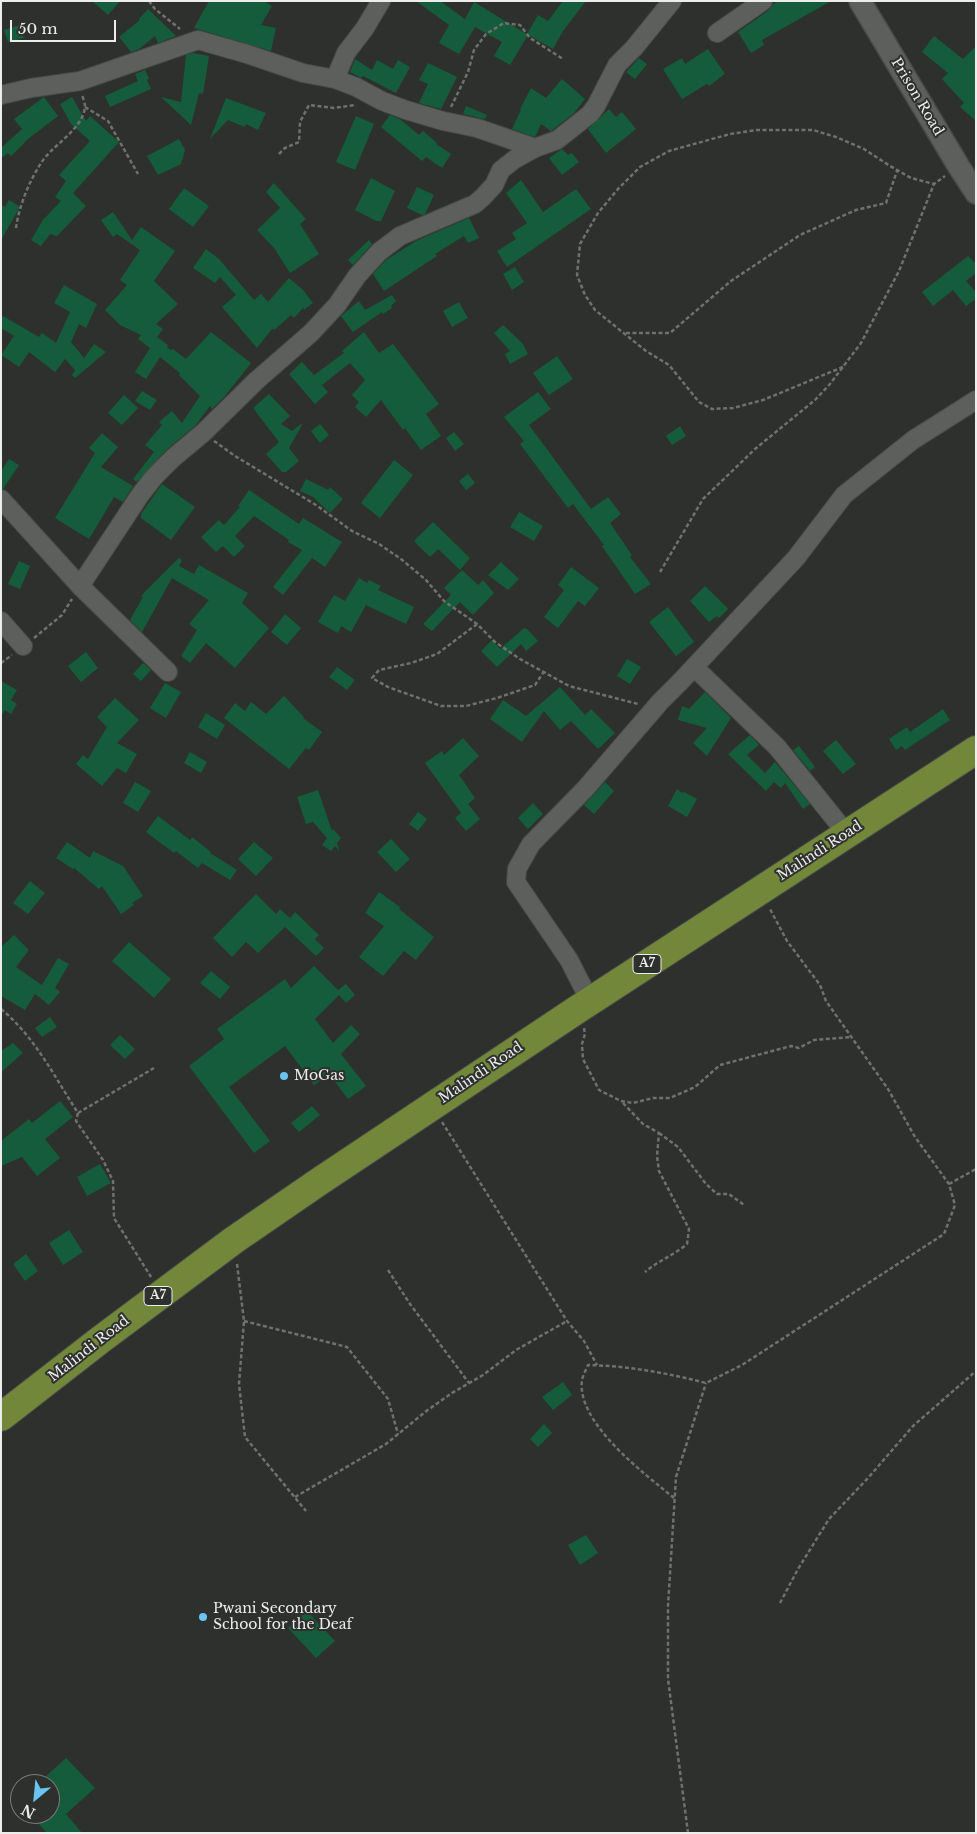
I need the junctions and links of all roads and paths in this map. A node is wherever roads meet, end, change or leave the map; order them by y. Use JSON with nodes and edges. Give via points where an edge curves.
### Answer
{"nodes":[{"id":1,"x":149,"y":1,"type":"edge"},
{"id":2,"x":381,"y":1,"type":"edge"},
{"id":3,"x":672,"y":1,"type":"edge"},
{"id":4,"x":763,"y":1,"type":"edge"},
{"id":5,"x":860,"y":1,"type":"edge"},
{"id":6,"x":717,"y":33,"type":"dead end"},
{"id":7,"x":198,"y":40,"type":"junction"},
{"id":8,"x":563,"y":60,"type":"dead end"},
{"id":9,"x":334,"y":80,"type":"junction"},
{"id":10,"x":80,"y":81,"type":"junction"},
{"id":11,"x":1,"y":95,"type":"edge"},
{"id":12,"x":382,"y":101,"type":"junction"},
{"id":13,"x":85,"y":107,"type":"junction"},
{"id":14,"x":443,"y":121,"type":"junction"},
{"id":15,"x":535,"y":148,"type":"junction"},
{"id":16,"x":279,"y":154,"type":"dead end"},
{"id":17,"x":959,"y":167,"type":"junction"},
{"id":18,"x":897,"y":170,"type":"junction"},
{"id":19,"x":138,"y":174,"type":"dead end"},
{"id":20,"x":934,"y":184,"type":"junction"},
{"id":21,"x":976,"y":193,"type":"edge"},
{"id":22,"x":16,"y":228,"type":"dead end"},
{"id":23,"x":625,"y":333,"type":"junction"},
{"id":24,"x":843,"y":367,"type":"junction"},
{"id":25,"x":976,"y":400,"type":"edge"},
{"id":26,"x":203,"y":433,"type":"junction"},
{"id":27,"x":1,"y":499,"type":"edge"},
{"id":28,"x":660,"y":572,"type":"dead end"},
{"id":29,"x":80,"y":586,"type":"junction"},
{"id":30,"x":1,"y":621,"type":"edge"},
{"id":31,"x":477,"y":624,"type":"junction"},
{"id":32,"x":24,"y":646,"type":"junction"},
{"id":33,"x":1,"y":663,"type":"edge"},
{"id":34,"x":694,"y":667,"type":"junction"},
{"id":35,"x":168,"y":672,"type":"dead end"},
{"id":36,"x":543,"y":673,"type":"junction"},
{"id":37,"x":660,"y":702,"type":"junction"},
{"id":38,"x":976,"y":750,"type":"edge"},
{"id":39,"x":847,"y":834,"type":"junction"},
{"id":40,"x":760,"y":890,"type":"junction"},
{"id":41,"x":582,"y":1006,"type":"junction"},
{"id":42,"x":1,"y":1008,"type":"edge"},
{"id":43,"x":852,"y":1037,"type":"junction"},
{"id":44,"x":154,"y":1068,"type":"dead end"},
{"id":45,"x":621,"y":1102,"type":"junction"},
{"id":46,"x":431,"y":1106,"type":"junction"},
{"id":47,"x":78,"y":1113,"type":"junction"},
{"id":48,"x":659,"y":1133,"type":"junction"},
{"id":49,"x":976,"y":1169,"type":"edge"},
{"id":50,"x":949,"y":1184,"type":"junction"},
{"id":51,"x":744,"y":1205,"type":"dead end"},
{"id":52,"x":234,"y":1240,"type":"junction"},
{"id":53,"x":388,"y":1270,"type":"dead end"},
{"id":54,"x":645,"y":1272,"type":"dead end"},
{"id":55,"x":161,"y":1294,"type":"junction"},
{"id":56,"x":244,"y":1321,"type":"junction"},
{"id":57,"x":568,"y":1321,"type":"junction"},
{"id":58,"x":597,"y":1365,"type":"junction"},
{"id":59,"x":976,"y":1371,"type":"edge"},
{"id":60,"x":469,"y":1383,"type":"junction"},
{"id":61,"x":706,"y":1383,"type":"junction"},
{"id":62,"x":1,"y":1417,"type":"edge"},
{"id":63,"x":398,"y":1434,"type":"junction"},
{"id":64,"x":295,"y":1497,"type":"junction"},
{"id":65,"x":674,"y":1498,"type":"junction"},
{"id":66,"x":306,"y":1511,"type":"dead end"},
{"id":67,"x":780,"y":1603,"type":"dead end"},
{"id":68,"x":688,"y":1833,"type":"edge"}],
"edges":[{"from":1,"to":7,"type":"path","via":[[174,26]]},
{"from":2,"to":9,"type":"street","via":[[346,54]]},
{"from":3,"to":15,"type":"street","via":[[617,65],[590,114],[557,140]]},
{"from":4,"to":6,"type":"street"},
{"from":5,"to":17,"type":"street","name":"Prison Road"},
{"from":7,"to":9,"type":"street"},
{"from":7,"to":10,"type":"street"},
{"from":8,"to":14,"type":"path","via":[[530,38],[520,25],[504,23],[486,34],[474,50],[468,72]]},
{"from":9,"to":12,"type":"street"},
{"from":10,"to":11,"type":"street"},
{"from":10,"to":13,"type":"path"},
{"from":12,"to":14,"type":"street"},
{"from":12,"to":16,"type":"path","via":[[334,108],[309,105],[300,122],[299,142]]},
{"from":13,"to":19,"type":"path","via":[[108,122]]},
{"from":13,"to":22,"type":"path","via":[[73,130],[41,162],[18,212]]},
{"from":14,"to":15,"type":"street","via":[[477,128]]},
{"from":15,"to":26,"type":"street","via":[[502,170],[494,185],[475,204],[400,236],[379,252],[312,332]]},
{"from":17,"to":20,"type":"path"},
{"from":17,"to":21,"type":"street","name":"Prison Road"},
{"from":18,"to":20,"type":"path","via":[[911,178]]},
{"from":18,"to":23,"type":"path","via":[[886,203],[856,210],[800,235],[731,281],[670,333]]},
{"from":18,"to":23,"type":"path","via":[[864,149],[836,137],[813,130],[784,129],[723,136],[669,152],[640,167],[598,213],[580,244],[577,275],[595,310]]},
{"from":20,"to":24,"type":"path","via":[[899,270],[861,343]]},
{"from":23,"to":24,"type":"path","via":[[669,365],[699,402],[712,409],[733,408],[763,400]]},
{"from":24,"to":28,"type":"path","via":[[815,400],[754,449],[703,499]]},
{"from":25,"to":34,"type":"street","via":[[913,440],[844,495],[796,558]]},
{"from":26,"to":29,"type":"street","via":[[150,483]]},
{"from":26,"to":31,"type":"path","via":[[352,531],[379,544],[426,580],[444,601]]},
{"from":27,"to":29,"type":"street"},
{"from":29,"to":32,"type":"path","via":[[62,615]]},
{"from":29,"to":35,"type":"street"},
{"from":30,"to":32,"type":"street"},
{"from":31,"to":36,"type":"path","via":[[495,642]]},
{"from":31,"to":36,"type":"path","via":[[437,654],[379,670],[372,678],[388,688],[441,706],[466,706],[536,685]]},
{"from":32,"to":33,"type":"path"},
{"from":34,"to":37,"type":"street"},
{"from":34,"to":39,"type":"street","via":[[777,747]]},
{"from":36,"to":37,"type":"path","via":[[570,686],[638,704]]},
{"from":37,"to":41,"type":"street","via":[[585,790],[531,844],[517,869],[516,882],[569,960]]},
{"from":38,"to":39,"type":"highway","name":"Malindi Road","number":"A7"},
{"from":39,"to":40,"type":"highway","name":"Malindi Road","number":"A7"},
{"from":40,"to":41,"type":"highway","name":"Malindi Road","number":"A7"},
{"from":40,"to":43,"type":"path","via":[[787,941],[820,985],[826,1001]]},
{"from":41,"to":45,"type":"path","via":[[584,1059],[599,1090]]},
{"from":41,"to":46,"type":"highway","name":"Malindi Road","number":"A7"},
{"from":42,"to":47,"type":"path","via":[[40,1050]]},
{"from":43,"to":45,"type":"path","via":[[814,1040],[799,1048],[791,1046],[720,1065],[694,1088],[670,1098]]},
{"from":43,"to":50,"type":"path"},
{"from":44,"to":47,"type":"path"},
{"from":45,"to":48,"type":"path","via":[[643,1124]]},
{"from":46,"to":52,"type":"highway","name":"Malindi Road","number":"A7"},
{"from":46,"to":57,"type":"path"},
{"from":47,"to":55,"type":"path","via":[[76,1121],[104,1160],[113,1181],[114,1218]]},
{"from":48,"to":51,"type":"path","via":[[678,1147],[717,1194],[729,1194]]},
{"from":48,"to":54,"type":"path","via":[[659,1171],[689,1228],[687,1244]]},
{"from":49,"to":50,"type":"path"},
{"from":50,"to":61,"type":"path","via":[[955,1205],[944,1234],[742,1365]]},
{"from":52,"to":55,"type":"highway","name":"Malindi Road","number":"A7"},
{"from":52,"to":56,"type":"path"},
{"from":53,"to":60,"type":"path"},
{"from":55,"to":62,"type":"highway","name":"Malindi Road","number":"A7"},
{"from":56,"to":63,"type":"path","via":[[348,1347],[388,1399]]},
{"from":56,"to":64,"type":"path","via":[[239,1384],[245,1437]]},
{"from":57,"to":58,"type":"path"},
{"from":57,"to":60,"type":"path","via":[[516,1350]]},
{"from":58,"to":61,"type":"path","via":[[662,1372]]},
{"from":58,"to":65,"type":"path","via":[[588,1365],[582,1380],[585,1400],[598,1427],[623,1455]]},
{"from":59,"to":67,"type":"path","via":[[913,1426],[829,1519]]},
{"from":60,"to":63,"type":"path"},
{"from":61,"to":65,"type":"path","via":[[676,1477]]},
{"from":63,"to":64,"type":"path"},
{"from":64,"to":66,"type":"path"},
{"from":65,"to":68,"type":"path","via":[[668,1679]]}]}
